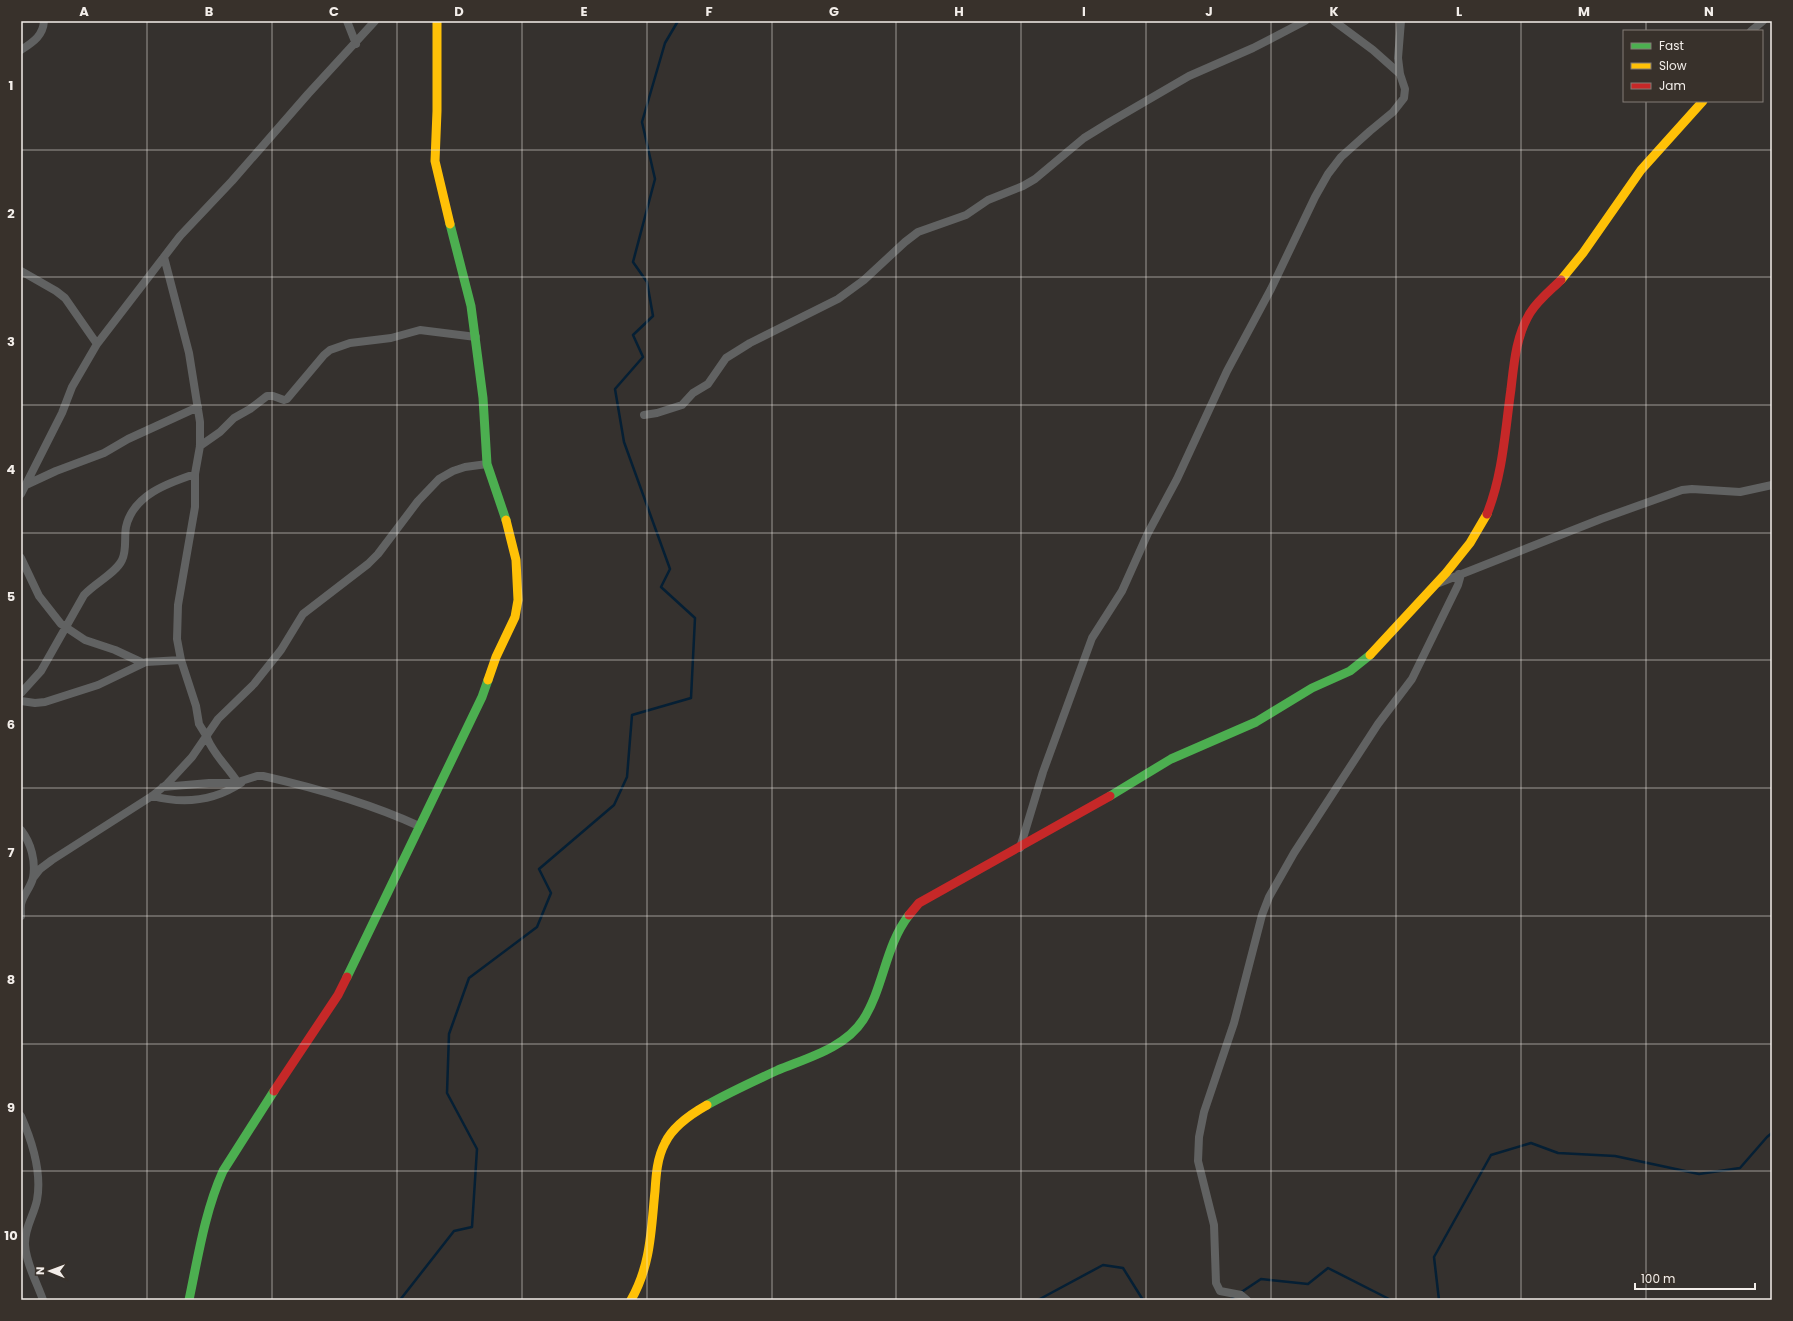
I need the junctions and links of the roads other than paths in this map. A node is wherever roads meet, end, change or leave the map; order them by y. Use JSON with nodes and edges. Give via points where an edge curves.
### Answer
{"nodes":[{"id":1,"x":44,"y":21,"type":"edge"},
{"id":2,"x":347,"y":21,"type":"edge"},
{"id":3,"x":375,"y":21,"type":"edge"},
{"id":4,"x":437,"y":21,"type":"edge"},
{"id":5,"x":1305,"y":21,"type":"edge"},
{"id":6,"x":1334,"y":21,"type":"edge"},
{"id":7,"x":1401,"y":21,"type":"edge"},
{"id":8,"x":1762,"y":21,"type":"edge"},
{"id":9,"x":1755,"y":27,"type":"edge"},
{"id":10,"x":356,"y":44,"type":"junction"},
{"id":11,"x":21,"y":50,"type":"edge"},
{"id":12,"x":1400,"y":74,"type":"junction"},
{"id":13,"x":1702,"y":102,"type":"edge"},
{"id":14,"x":164,"y":257,"type":"junction"},
{"id":15,"x":21,"y":271,"type":"edge"},
{"id":16,"x":476,"y":337,"type":"junction"},
{"id":17,"x":97,"y":344,"type":"junction"},
{"id":18,"x":198,"y":408,"type":"junction"},
{"id":19,"x":644,"y":415,"type":"dead end"},
{"id":20,"x":200,"y":446,"type":"junction"},
{"id":21,"x":487,"y":464,"type":"junction"},
{"id":22,"x":195,"y":474,"type":"junction"},
{"id":23,"x":28,"y":484,"type":"junction"},
{"id":24,"x":1772,"y":485,"type":"edge"},
{"id":25,"x":21,"y":494,"type":"edge"},
{"id":26,"x":21,"y":558,"type":"edge"},
{"id":27,"x":1459,"y":574,"type":"junction"},
{"id":28,"x":1434,"y":585,"type":"junction"},
{"id":29,"x":66,"y":628,"type":"junction"},
{"id":30,"x":181,"y":660,"type":"junction"},
{"id":31,"x":143,"y":663,"type":"junction"},
{"id":32,"x":21,"y":693,"type":"edge"},
{"id":33,"x":21,"y":701,"type":"edge"},
{"id":34,"x":207,"y":737,"type":"junction"},
{"id":35,"x":241,"y":782,"type":"junction"},
{"id":36,"x":162,"y":787,"type":"junction"},
{"id":37,"x":152,"y":796,"type":"junction"},
{"id":38,"x":419,"y":826,"type":"junction"},
{"id":39,"x":21,"y":830,"type":"edge"},
{"id":40,"x":1020,"y":848,"type":"junction"},
{"id":41,"x":33,"y":878,"type":"junction"},
{"id":42,"x":21,"y":916,"type":"edge"},
{"id":43,"x":21,"y":1116,"type":"edge"},
{"id":44,"x":44,"y":1300,"type":"edge"},
{"id":45,"x":189,"y":1300,"type":"edge"},
{"id":46,"x":631,"y":1300,"type":"edge"},
{"id":47,"x":1247,"y":1300,"type":"edge"}],
"edges":[{"from":1,"to":11,"type":"street","via":[[41,34]]},
{"from":2,"to":10,"type":"street"},
{"from":3,"to":10,"type":"street"},
{"from":4,"to":16,"type":"street","via":[[438,111],[435,161],[471,306]]},
{"from":5,"to":19,"type":"street","via":[[1253,48],[1189,76],[1110,122],[1070,149],[1031,182],[988,200],[966,215],[918,232],[864,280],[838,299],[726,358],[708,384],[693,393],[682,405]]},
{"from":6,"to":12,"type":"street"},
{"from":7,"to":12,"type":"street","via":[[1398,58]]},
{"from":8,"to":9,"type":"street"},
{"from":10,"to":14,"type":"street","via":[[308,94]]},
{"from":12,"to":40,"type":"street","via":[[1405,94],[1399,107],[1341,157],[1315,197],[1148,533],[1128,579],[1095,632],[1043,772]]},
{"from":13,"to":28,"type":"street","via":[[1637,174],[1583,253],[1530,313],[1520,336],[1514,361],[1503,454],[1492,502],[1470,543]]},
{"from":14,"to":17,"type":"street"},
{"from":14,"to":18,"type":"street","via":[[189,353]]},
{"from":15,"to":17,"type":"street","via":[[65,298]]},
{"from":16,"to":20,"type":"street","via":[[420,330],[391,338],[337,347],[318,360],[287,399],[267,396],[234,418]]},
{"from":16,"to":21,"type":"street"},
{"from":17,"to":23,"type":"street","via":[[72,387]]},
{"from":18,"to":20,"type":"street"},
{"from":18,"to":23,"type":"street"},
{"from":20,"to":22,"type":"street"},
{"from":21,"to":34,"type":"street","via":[[453,471],[439,479],[401,521],[368,564],[303,614],[270,665],[218,719]]},
{"from":21,"to":38,"type":"street","via":[[514,549],[517,579],[516,611],[482,696]]},
{"from":22,"to":29,"type":"street","via":[[165,485],[137,506],[127,524],[124,551],[119,565],[84,595]]},
{"from":22,"to":30,"type":"street","via":[[194,522],[178,605],[177,639]]},
{"from":23,"to":25,"type":"street"},
{"from":24,"to":27,"type":"street","via":[[1740,492],[1682,490],[1601,518]]},
{"from":26,"to":29,"type":"street","via":[[39,596],[52,615]]},
{"from":27,"to":28,"type":"street"},
{"from":27,"to":47,"type":"street","via":[[1458,585],[1412,679],[1378,724],[1294,853],[1269,898],[1259,923],[1234,1023],[1204,1112],[1198,1161],[1213,1217],[1216,1283],[1220,1291],[1241,1295]]},
{"from":28,"to":40,"type":"street","via":[[1379,646],[1354,668],[1312,688],[1251,724],[1171,759]]},
{"from":29,"to":31,"type":"street","via":[[85,640]]},
{"from":29,"to":32,"type":"street","via":[[41,671]]},
{"from":30,"to":31,"type":"street"},
{"from":30,"to":34,"type":"street","via":[[199,724]]},
{"from":31,"to":33,"type":"street","via":[[98,685],[50,700],[40,703]]},
{"from":34,"to":35,"type":"street","via":[[214,753]]},
{"from":34,"to":36,"type":"street","via":[[192,757]]},
{"from":35,"to":36,"type":"street"},
{"from":35,"to":37,"type":"street","via":[[228,791],[209,798],[174,800]]},
{"from":35,"to":38,"type":"street","via":[[263,776],[328,792]]},
{"from":36,"to":37,"type":"street"},
{"from":37,"to":41,"type":"street","via":[[52,860]]},
{"from":38,"to":45,"type":"street","via":[[338,995],[223,1171],[207,1221]]},
{"from":39,"to":41,"type":"street","via":[[28,839],[32,851]]},
{"from":40,"to":46,"type":"street","via":[[933,894],[911,911],[889,949],[869,1008],[858,1026],[849,1034],[831,1047],[713,1102],[676,1126],[665,1142],[657,1166],[646,1267]]},
{"from":41,"to":42,"type":"street","via":[[21,902]]},
{"from":43,"to":44,"type":"street","via":[[33,1152],[38,1183],[26,1234],[26,1254]]}]}
